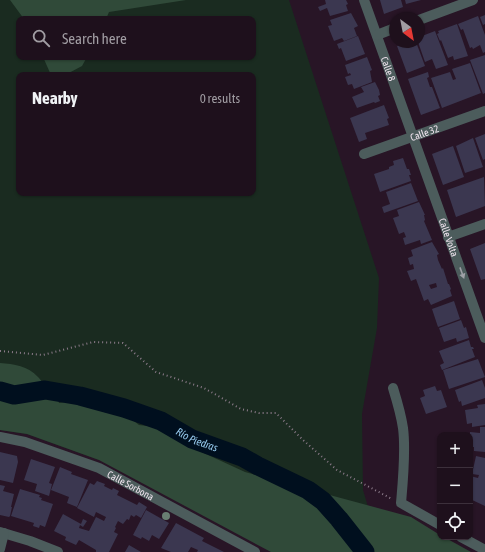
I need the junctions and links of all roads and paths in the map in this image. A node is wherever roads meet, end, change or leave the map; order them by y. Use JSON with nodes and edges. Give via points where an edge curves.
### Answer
{"nodes":[{"id":1,"x":364,"y":0,"type":"edge"},
{"id":2,"x":473,"y":0,"type":"edge"},
{"id":3,"x":425,"y":18,"type":"edge"},
{"id":4,"x":389,"y":30,"type":"edge"},
{"id":5,"x":377,"y":35,"type":"junction"},
{"id":6,"x":485,"y":111,"type":"edge"},
{"id":7,"x":413,"y":137,"type":"junction"},
{"id":8,"x":364,"y":154,"type":"dead end"},
{"id":9,"x":485,"y":224,"type":"edge"},
{"id":10,"x":448,"y":237,"type":"junction"},
{"id":11,"x":484,"y":334,"type":"edge"},
{"id":12,"x":0,"y":351,"type":"edge"},
{"id":13,"x":393,"y":388,"type":"dead end"},
{"id":14,"x":0,"y":437,"type":"edge"},
{"id":15,"x":401,"y":503,"type":"junction"},
{"id":16,"x":437,"y":523,"type":"edge"},
{"id":17,"x":2,"y":532,"type":"edge"},
{"id":18,"x":467,"y":540,"type":"edge"},
{"id":19,"x":484,"y":548,"type":"edge"},
{"id":20,"x":0,"y":549,"type":"edge"},
{"id":21,"x":58,"y":552,"type":"edge"},
{"id":22,"x":254,"y":552,"type":"edge"}],
"edges":[{"from":1,"to":5,"type":"street","name":"Calle 8"},
{"from":2,"to":3,"type":"street"},
{"from":4,"to":5,"type":"street"},
{"from":5,"to":7,"type":"street","name":"Calle 8"},
{"from":6,"to":7,"type":"street","name":"Calle 32"},
{"from":7,"to":8,"type":"street","name":"Calle 32"},
{"from":7,"to":10,"type":"street","name":"Calle Volta"},
{"from":9,"to":10,"type":"street"},
{"from":10,"to":11,"type":"street","name":"Calle Volta","one_way":true},
{"from":12,"to":15,"type":"path","via":[[43,355],[93,342],[123,343],[156,372],[204,388],[241,408],[259,413],[276,413],[337,470]]},
{"from":13,"to":15,"type":"street","via":[[403,429]]},
{"from":14,"to":22,"type":"street","name":"Calle Sorbona","via":[[25,442],[99,468]]},
{"from":15,"to":16,"type":"street"},
{"from":17,"to":20,"type":"street"},
{"from":17,"to":21,"type":"street"},
{"from":18,"to":19,"type":"street"}]}
